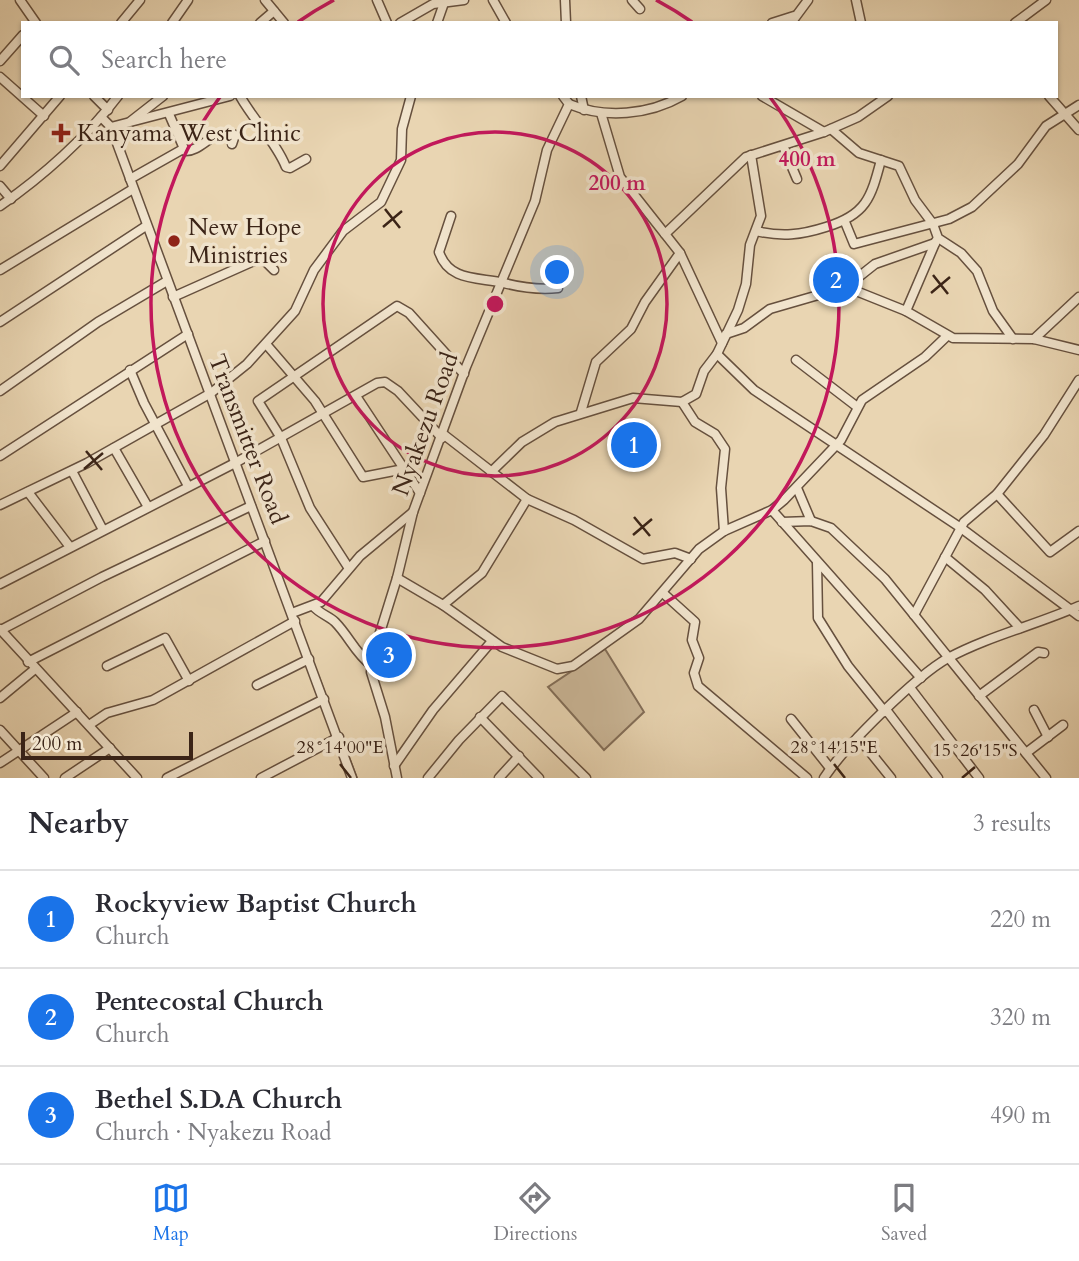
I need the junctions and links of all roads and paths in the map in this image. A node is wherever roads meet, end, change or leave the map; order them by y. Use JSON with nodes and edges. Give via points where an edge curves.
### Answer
{"nodes":[{"id":1,"x":140,"y":0,"type":"edge"},
{"id":2,"x":265,"y":0,"type":"edge"},
{"id":3,"x":377,"y":0,"type":"edge"},
{"id":4,"x":464,"y":0,"type":"edge"},
{"id":5,"x":493,"y":0,"type":"edge"},
{"id":6,"x":565,"y":0,"type":"edge"},
{"id":7,"x":632,"y":0,"type":"edge"},
{"id":8,"x":808,"y":0,"type":"edge"},
{"id":9,"x":856,"y":0,"type":"edge"},
{"id":10,"x":1046,"y":0,"type":"edge"},
{"id":11,"x":22,"y":1,"type":"edge"},
{"id":12,"x":187,"y":1,"type":"edge"},
{"id":13,"x":444,"y":4,"type":"junction"},
{"id":14,"x":640,"y":9,"type":"dead end"},
{"id":15,"x":274,"y":11,"type":"junction"},
{"id":16,"x":793,"y":20,"type":"edge"},
{"id":17,"x":35,"y":21,"type":"edge"},
{"id":18,"x":123,"y":21,"type":"edge"},
{"id":19,"x":173,"y":21,"type":"edge"},
{"id":20,"x":262,"y":21,"type":"edge"},
{"id":21,"x":282,"y":21,"type":"edge"},
{"id":22,"x":386,"y":21,"type":"edge"},
{"id":23,"x":403,"y":21,"type":"edge"},
{"id":24,"x":438,"y":21,"type":"edge"},
{"id":25,"x":505,"y":21,"type":"edge"},
{"id":26,"x":566,"y":21,"type":"edge"},
{"id":27,"x":861,"y":21,"type":"edge"},
{"id":28,"x":1018,"y":21,"type":"edge"},
{"id":29,"x":21,"y":37,"type":"edge"},
{"id":30,"x":0,"y":61,"type":"edge"},
{"id":31,"x":0,"y":77,"type":"edge"},
{"id":32,"x":21,"y":96,"type":"edge"},
{"id":33,"x":24,"y":98,"type":"edge"},
{"id":34,"x":58,"y":98,"type":"edge"},
{"id":35,"x":95,"y":98,"type":"edge"},
{"id":36,"x":116,"y":98,"type":"edge"},
{"id":37,"x":160,"y":98,"type":"edge"},
{"id":38,"x":223,"y":98,"type":"edge"},
{"id":39,"x":241,"y":98,"type":"edge"},
{"id":40,"x":410,"y":98,"type":"edge"},
{"id":41,"x":564,"y":98,"type":"edge"},
{"id":42,"x":581,"y":98,"type":"edge"},
{"id":43,"x":678,"y":98,"type":"edge"},
{"id":44,"x":766,"y":98,"type":"edge"},
{"id":45,"x":885,"y":98,"type":"edge"},
{"id":46,"x":1051,"y":98,"type":"edge"},
{"id":47,"x":569,"y":104,"type":"junction"},
{"id":48,"x":1079,"y":105,"type":"edge"},
{"id":49,"x":584,"y":110,"type":"junction"},
{"id":50,"x":104,"y":113,"type":"junction"},
{"id":51,"x":600,"y":113,"type":"junction"},
{"id":52,"x":1063,"y":113,"type":"junction"},
{"id":53,"x":169,"y":114,"type":"junction"},
{"id":54,"x":44,"y":116,"type":"junction"},
{"id":55,"x":131,"y":121,"type":"junction"},
{"id":56,"x":111,"y":127,"type":"junction"},
{"id":57,"x":828,"y":130,"type":"junction"},
{"id":58,"x":1079,"y":130,"type":"edge"},
{"id":59,"x":232,"y":144,"type":"dead end"},
{"id":60,"x":783,"y":146,"type":"junction"},
{"id":61,"x":183,"y":149,"type":"junction"},
{"id":62,"x":751,"y":155,"type":"junction"},
{"id":63,"x":306,"y":159,"type":"dead end"},
{"id":64,"x":881,"y":160,"type":"junction"},
{"id":65,"x":0,"y":166,"type":"edge"},
{"id":66,"x":130,"y":179,"type":"junction"},
{"id":67,"x":797,"y":179,"type":"dead end"},
{"id":68,"x":0,"y":186,"type":"edge"},
{"id":69,"x":133,"y":189,"type":"junction"},
{"id":70,"x":11,"y":199,"type":"junction"},
{"id":71,"x":0,"y":206,"type":"edge"},
{"id":72,"x":451,"y":216,"type":"dead end"},
{"id":73,"x":845,"y":222,"type":"junction"},
{"id":74,"x":933,"y":224,"type":"junction"},
{"id":75,"x":146,"y":226,"type":"junction"},
{"id":76,"x":756,"y":230,"type":"junction"},
{"id":77,"x":665,"y":233,"type":"junction"},
{"id":78,"x":936,"y":240,"type":"junction"},
{"id":79,"x":680,"y":253,"type":"junction"},
{"id":80,"x":0,"y":270,"type":"edge"},
{"id":81,"x":274,"y":270,"type":"dead end"},
{"id":82,"x":167,"y":281,"type":"junction"},
{"id":83,"x":503,"y":283,"type":"junction"},
{"id":84,"x":846,"y":287,"type":"junction"},
{"id":85,"x":558,"y":288,"type":"dead end"},
{"id":86,"x":173,"y":297,"type":"junction"},
{"id":87,"x":1079,"y":297,"type":"edge"},
{"id":88,"x":906,"y":311,"type":"junction"},
{"id":89,"x":0,"y":322,"type":"edge"},
{"id":90,"x":188,"y":334,"type":"junction"},
{"id":91,"x":726,"y":334,"type":"junction"},
{"id":92,"x":947,"y":336,"type":"junction"},
{"id":93,"x":1013,"y":339,"type":"junction"},
{"id":94,"x":1034,"y":339,"type":"junction"},
{"id":95,"x":722,"y":343,"type":"junction"},
{"id":96,"x":266,"y":344,"type":"junction"},
{"id":97,"x":1079,"y":350,"type":"edge"},
{"id":98,"x":718,"y":354,"type":"junction"},
{"id":99,"x":796,"y":360,"type":"dead end"},
{"id":100,"x":130,"y":370,"type":"junction"},
{"id":101,"x":464,"y":374,"type":"junction"},
{"id":102,"x":294,"y":376,"type":"junction"},
{"id":103,"x":1079,"y":380,"type":"edge"},
{"id":104,"x":0,"y":391,"type":"edge"},
{"id":105,"x":211,"y":393,"type":"junction"},
{"id":106,"x":356,"y":396,"type":"junction"},
{"id":107,"x":682,"y":402,"type":"junction"},
{"id":108,"x":856,"y":406,"type":"junction"},
{"id":109,"x":581,"y":412,"type":"junction"},
{"id":110,"x":324,"y":415,"type":"junction"},
{"id":111,"x":155,"y":424,"type":"junction"},
{"id":112,"x":442,"y":436,"type":"junction"},
{"id":113,"x":281,"y":438,"type":"junction"},
{"id":114,"x":836,"y":447,"type":"junction"},
{"id":115,"x":114,"y":448,"type":"junction"},
{"id":116,"x":0,"y":456,"type":"edge"},
{"id":117,"x":235,"y":463,"type":"junction"},
{"id":118,"x":404,"y":469,"type":"junction"},
{"id":119,"x":72,"y":471,"type":"junction"},
{"id":120,"x":491,"y":472,"type":"junction"},
{"id":121,"x":188,"y":486,"type":"junction"},
{"id":122,"x":797,"y":488,"type":"junction"},
{"id":123,"x":28,"y":492,"type":"junction"},
{"id":124,"x":420,"y":493,"type":"junction"},
{"id":125,"x":998,"y":494,"type":"junction"},
{"id":126,"x":527,"y":499,"type":"junction"},
{"id":127,"x":0,"y":505,"type":"edge"},
{"id":128,"x":251,"y":506,"type":"junction"},
{"id":129,"x":148,"y":507,"type":"junction"},
{"id":130,"x":772,"y":510,"type":"junction"},
{"id":131,"x":412,"y":512,"type":"junction"},
{"id":132,"x":811,"y":521,"type":"junction"},
{"id":133,"x":782,"y":522,"type":"junction"},
{"id":134,"x":961,"y":528,"type":"junction"},
{"id":135,"x":103,"y":530,"type":"junction"},
{"id":136,"x":724,"y":531,"type":"junction"},
{"id":137,"x":1079,"y":531,"type":"edge"},
{"id":138,"x":265,"y":541,"type":"junction"},
{"id":139,"x":70,"y":547,"type":"junction"},
{"id":140,"x":945,"y":557,"type":"junction"},
{"id":141,"x":691,"y":559,"type":"junction"},
{"id":142,"x":817,"y":562,"type":"junction"},
{"id":143,"x":348,"y":567,"type":"junction"},
{"id":144,"x":397,"y":578,"type":"junction"},
{"id":145,"x":0,"y":584,"type":"edge"},
{"id":146,"x":664,"y":594,"type":"junction"},
{"id":147,"x":443,"y":605,"type":"junction"},
{"id":148,"x":313,"y":606,"type":"junction"},
{"id":149,"x":1079,"y":606,"type":"edge"},
{"id":150,"x":1070,"y":610,"type":"junction"},
{"id":151,"x":914,"y":615,"type":"junction"},
{"id":152,"x":1079,"y":616,"type":"edge"},
{"id":153,"x":294,"y":617,"type":"junction"},
{"id":154,"x":1020,"y":628,"type":"junction"},
{"id":155,"x":0,"y":629,"type":"edge"},
{"id":156,"x":492,"y":641,"type":"junction"},
{"id":157,"x":1044,"y":653,"type":"dead end"},
{"id":158,"x":949,"y":658,"type":"junction"},
{"id":159,"x":309,"y":659,"type":"junction"},
{"id":160,"x":28,"y":662,"type":"junction"},
{"id":161,"x":371,"y":665,"type":"junction"},
{"id":162,"x":107,"y":666,"type":"dead end"},
{"id":163,"x":36,"y":670,"type":"junction"},
{"id":164,"x":921,"y":678,"type":"junction"},
{"id":165,"x":189,"y":681,"type":"junction"},
{"id":166,"x":257,"y":685,"type":"dead end"},
{"id":167,"x":911,"y":689,"type":"junction"},
{"id":168,"x":979,"y":696,"type":"junction"},
{"id":169,"x":0,"y":698,"type":"edge"},
{"id":170,"x":324,"y":698,"type":"junction"},
{"id":171,"x":1034,"y":710,"type":"dead end"},
{"id":172,"x":77,"y":712,"type":"junction"},
{"id":173,"x":886,"y":712,"type":"junction"},
{"id":174,"x":480,"y":717,"type":"junction"},
{"id":175,"x":791,"y":719,"type":"dead end"},
{"id":176,"x":89,"y":725,"type":"junction"},
{"id":177,"x":1063,"y":725,"type":"dead end"},
{"id":178,"x":0,"y":730,"type":"edge"},
{"id":179,"x":338,"y":737,"type":"junction"},
{"id":180,"x":858,"y":737,"type":"junction"},
{"id":181,"x":1048,"y":737,"type":"junction"},
{"id":182,"x":110,"y":748,"type":"junction"},
{"id":183,"x":20,"y":751,"type":"junction"},
{"id":184,"x":1026,"y":753,"type":"junction"},
{"id":185,"x":519,"y":757,"type":"junction"},
{"id":186,"x":0,"y":763,"type":"edge"},
{"id":187,"x":394,"y":766,"type":"junction"},
{"id":188,"x":78,"y":774,"type":"edge"},
{"id":189,"x":829,"y":774,"type":"edge"},
{"id":190,"x":44,"y":778,"type":"edge"},
{"id":191,"x":65,"y":778,"type":"edge"},
{"id":192,"x":137,"y":778,"type":"edge"},
{"id":193,"x":167,"y":778,"type":"edge"},
{"id":194,"x":261,"y":778,"type":"edge"},
{"id":195,"x":352,"y":778,"type":"edge"},
{"id":196,"x":397,"y":778,"type":"edge"},
{"id":197,"x":428,"y":778,"type":"edge"},
{"id":198,"x":499,"y":778,"type":"edge"},
{"id":199,"x":539,"y":778,"type":"edge"},
{"id":200,"x":586,"y":778,"type":"edge"},
{"id":201,"x":807,"y":778,"type":"edge"},
{"id":202,"x":891,"y":778,"type":"edge"},
{"id":203,"x":938,"y":778,"type":"edge"},
{"id":204,"x":979,"y":778,"type":"edge"},
{"id":205,"x":1046,"y":778,"type":"edge"}],
"edges":[{"from":1,"to":18,"type":"street"},
{"from":2,"to":15,"type":"street"},
{"from":3,"to":22,"type":"street"},
{"from":4,"to":13,"type":"street"},
{"from":5,"to":25,"type":"street"},
{"from":6,"to":26,"type":"street"},
{"from":7,"to":14,"type":"street"},
{"from":8,"to":16,"type":"street"},
{"from":9,"to":27,"type":"street"},
{"from":10,"to":28,"type":"street"},
{"from":11,"to":17,"type":"street"},
{"from":12,"to":19,"type":"street"},
{"from":13,"to":23,"type":"street","via":[[425,8]]},
{"from":13,"to":24,"type":"street"},
{"from":15,"to":20,"type":"street"},
{"from":15,"to":21,"type":"street"},
{"from":29,"to":30,"type":"street"},
{"from":31,"to":32,"type":"street"},
{"from":33,"to":54,"type":"street"},
{"from":34,"to":54,"type":"street"},
{"from":35,"to":50,"type":"street","name":"Transmitter Road"},
{"from":36,"to":50,"type":"street"},
{"from":37,"to":55,"type":"street"},
{"from":38,"to":53,"type":"street"},
{"from":39,"to":63,"type":"street","via":[[282,154],[286,167]]},
{"from":40,"to":96,"type":"street","via":[[402,129],[401,160],[382,202],[344,230],[314,270],[295,312]]},
{"from":41,"to":47,"type":"street"},
{"from":42,"to":49,"type":"street"},
{"from":43,"to":51,"type":"street","via":[[657,109]]},
{"from":44,"to":57,"type":"street"},
{"from":45,"to":57,"type":"street"},
{"from":46,"to":52,"type":"street"},
{"from":47,"to":49,"type":"street"},
{"from":47,"to":83,"type":"street","name":"Nyakezu Road","via":[[547,150],[540,187]]},
{"from":48,"to":52,"type":"street"},
{"from":49,"to":51,"type":"street"},
{"from":50,"to":56,"type":"street","name":"Transmitter Road"},
{"from":50,"to":70,"type":"street"},
{"from":51,"to":77,"type":"street","via":[[620,177]]},
{"from":52,"to":58,"type":"street"},
{"from":52,"to":74,"type":"street","via":[[972,207]]},
{"from":53,"to":55,"type":"street"},
{"from":53,"to":61,"type":"street"},
{"from":54,"to":65,"type":"street"},
{"from":55,"to":56,"type":"street"},
{"from":56,"to":66,"type":"street","name":"Transmitter Road"},
{"from":57,"to":60,"type":"street"},
{"from":57,"to":64,"type":"street","via":[[849,147]]},
{"from":59,"to":61,"type":"street","via":[[234,135],[229,132],[190,151]]},
{"from":60,"to":62,"type":"street"},
{"from":60,"to":67,"type":"street"},
{"from":61,"to":66,"type":"street"},
{"from":62,"to":76,"type":"street","via":[[761,216]]},
{"from":62,"to":77,"type":"street"},
{"from":64,"to":73,"type":"street","via":[[868,200]]},
{"from":64,"to":74,"type":"street","via":[[899,166]]},
{"from":66,"to":69,"type":"street","name":"Transmitter Road"},
{"from":68,"to":70,"type":"street"},
{"from":69,"to":75,"type":"street","name":"Transmitter Road"},
{"from":69,"to":80,"type":"street"},
{"from":70,"to":71,"type":"street"},
{"from":72,"to":83,"type":"street","via":[[439,251],[447,266],[459,275]]},
{"from":73,"to":74,"type":"street","via":[[855,244]]},
{"from":73,"to":76,"type":"street","via":[[799,235]]},
{"from":74,"to":78,"type":"street"},
{"from":75,"to":82,"type":"street","name":"Transmitter Road"},
{"from":75,"to":89,"type":"street"},
{"from":76,"to":91,"type":"street","via":[[744,295]]},
{"from":77,"to":79,"type":"street"},
{"from":78,"to":84,"type":"street","via":[[876,264]]},
{"from":78,"to":88,"type":"street"},
{"from":78,"to":93,"type":"street","via":[[971,263],[993,311]]},
{"from":79,"to":95,"type":"street"},
{"from":79,"to":109,"type":"street","via":[[631,329],[596,362]]},
{"from":81,"to":86,"type":"street","via":[[265,261],[256,261]]},
{"from":82,"to":86,"type":"street","name":"Transmitter Road"},
{"from":82,"to":104,"type":"street","via":[[98,322]]},
{"from":83,"to":85,"type":"street","via":[[528,290]]},
{"from":83,"to":101,"type":"street","name":"Nyakezu Road"},
{"from":84,"to":88,"type":"street"},
{"from":84,"to":91,"type":"street","via":[[770,309],[744,328]]},
{"from":86,"to":90,"type":"street","name":"Transmitter Road"},
{"from":87,"to":94,"type":"street"},
{"from":88,"to":92,"type":"street"},
{"from":90,"to":100,"type":"street"},
{"from":90,"to":105,"type":"street","name":"Transmitter Road"},
{"from":91,"to":95,"type":"street"},
{"from":92,"to":93,"type":"street"},
{"from":92,"to":108,"type":"street"},
{"from":93,"to":94,"type":"street"},
{"from":94,"to":97,"type":"street"},
{"from":95,"to":98,"type":"street"},
{"from":96,"to":102,"type":"street"},
{"from":96,"to":105,"type":"street"},
{"from":98,"to":107,"type":"street","via":[[704,371],[696,394]]},
{"from":98,"to":114,"type":"street","via":[[754,390]]},
{"from":99,"to":108,"type":"street"},
{"from":100,"to":111,"type":"street"},
{"from":100,"to":116,"type":"street"},
{"from":101,"to":102,"type":"street","via":[[410,313],[397,306]]},
{"from":101,"to":112,"type":"street","name":"Nyakezu Road"},
{"from":102,"to":110,"type":"street"},
{"from":102,"to":113,"type":"street","via":[[258,401]]},
{"from":103,"to":125,"type":"street"},
{"from":105,"to":111,"type":"street"},
{"from":105,"to":117,"type":"street","name":"Transmitter Road"},
{"from":106,"to":110,"type":"street"},
{"from":106,"to":112,"type":"street","via":[[385,382]]},
{"from":106,"to":118,"type":"street"},
{"from":107,"to":109,"type":"street","via":[[633,398]]},
{"from":107,"to":136,"type":"street","via":[[695,422],[715,434],[725,449],[720,488]]},
{"from":108,"to":114,"type":"street"},
{"from":109,"to":120,"type":"street","via":[[538,431]]},
{"from":110,"to":113,"type":"street"},
{"from":110,"to":118,"type":"street","via":[[363,477]]},
{"from":111,"to":115,"type":"street"},
{"from":111,"to":121,"type":"street"},
{"from":112,"to":120,"type":"street"},
{"from":112,"to":124,"type":"street","name":"Nyakezu Road"},
{"from":113,"to":117,"type":"street"},
{"from":113,"to":143,"type":"street","via":[[310,508]]},
{"from":114,"to":122,"type":"street"},
{"from":114,"to":134,"type":"street"},
{"from":115,"to":119,"type":"street"},
{"from":115,"to":129,"type":"street"},
{"from":117,"to":121,"type":"street"},
{"from":117,"to":128,"type":"street","name":"Transmitter Road"},
{"from":118,"to":124,"type":"street"},
{"from":119,"to":123,"type":"street"},
{"from":119,"to":135,"type":"street"},
{"from":120,"to":126,"type":"street"},
{"from":121,"to":129,"type":"street"},
{"from":122,"to":130,"type":"street"},
{"from":122,"to":132,"type":"street"},
{"from":123,"to":127,"type":"street"},
{"from":123,"to":139,"type":"street"},
{"from":124,"to":131,"type":"street","name":"Nyakezu Road"},
{"from":125,"to":134,"type":"street"},
{"from":125,"to":137,"type":"street","via":[[1050,552]]},
{"from":126,"to":141,"type":"street","via":[[643,559],[675,553]]},
{"from":126,"to":147,"type":"street","via":[[482,573]]},
{"from":128,"to":138,"type":"street","name":"Transmitter Road"},
{"from":128,"to":155,"type":"street"},
{"from":129,"to":135,"type":"street"},
{"from":130,"to":133,"type":"street"},
{"from":130,"to":136,"type":"street"},
{"from":131,"to":143,"type":"street"},
{"from":131,"to":144,"type":"street","name":"Nyakezu Road"},
{"from":132,"to":133,"type":"street"},
{"from":132,"to":151,"type":"street","via":[[831,528],[898,592]]},
{"from":133,"to":142,"type":"street"},
{"from":134,"to":140,"type":"street"},
{"from":134,"to":150,"type":"street"},
{"from":135,"to":139,"type":"street"},
{"from":136,"to":141,"type":"street"},
{"from":138,"to":153,"type":"street","name":"Transmitter Road"},
{"from":138,"to":160,"type":"street"},
{"from":139,"to":145,"type":"street"},
{"from":140,"to":151,"type":"street"},
{"from":140,"to":154,"type":"street","via":[[985,590]]},
{"from":141,"to":146,"type":"street"},
{"from":142,"to":164,"type":"street"},
{"from":142,"to":173,"type":"street","via":[[817,618]]},
{"from":143,"to":148,"type":"street"},
{"from":144,"to":147,"type":"street"},
{"from":144,"to":161,"type":"street","name":"Nyakezu Road"},
{"from":146,"to":156,"type":"street","via":[[620,635],[564,670]]},
{"from":146,"to":201,"type":"street","via":[[695,622],[692,640],[699,659],[694,678],[698,686]]},
{"from":147,"to":156,"type":"street"},
{"from":148,"to":153,"type":"street"},
{"from":148,"to":161,"type":"street","via":[[333,620]]},
{"from":149,"to":150,"type":"street"},
{"from":150,"to":152,"type":"street"},
{"from":150,"to":154,"type":"street"},
{"from":151,"to":158,"type":"street"},
{"from":153,"to":159,"type":"street","name":"Transmitter Road"},
{"from":153,"to":165,"type":"street"},
{"from":154,"to":158,"type":"street"},
{"from":155,"to":160,"type":"street"},
{"from":156,"to":187,"type":"street","via":[[433,710]]},
{"from":157,"to":168,"type":"street","via":[[1038,652]]},
{"from":158,"to":164,"type":"street"},
{"from":158,"to":168,"type":"street"},
{"from":159,"to":166,"type":"street"},
{"from":159,"to":170,"type":"street","name":"Transmitter Road"},
{"from":160,"to":163,"type":"street"},
{"from":161,"to":187,"type":"street","name":"Nyakezu Road"},
{"from":162,"to":165,"type":"street","via":[[165,638]]},
{"from":163,"to":169,"type":"street"},
{"from":163,"to":172,"type":"street"},
{"from":164,"to":167,"type":"street"},
{"from":165,"to":176,"type":"street","via":[[153,700],[107,713]]},
{"from":167,"to":173,"type":"street"},
{"from":167,"to":204,"type":"street"},
{"from":168,"to":184,"type":"street"},
{"from":170,"to":179,"type":"street","name":"Transmitter Road"},
{"from":170,"to":193,"type":"street"},
{"from":171,"to":181,"type":"street"},
{"from":172,"to":176,"type":"street"},
{"from":172,"to":183,"type":"street"},
{"from":173,"to":180,"type":"street"},
{"from":173,"to":203,"type":"street"},
{"from":174,"to":185,"type":"street"},
{"from":174,"to":197,"type":"street"},
{"from":174,"to":200,"type":"street","via":[[502,696]]},
{"from":175,"to":189,"type":"street"},
{"from":176,"to":182,"type":"street"},
{"from":177,"to":181,"type":"street"},
{"from":178,"to":183,"type":"street"},
{"from":179,"to":194,"type":"street"},
{"from":179,"to":195,"type":"street","name":"Transmitter Road"},
{"from":180,"to":189,"type":"street"},
{"from":180,"to":202,"type":"street"},
{"from":181,"to":184,"type":"street"},
{"from":182,"to":188,"type":"street"},
{"from":182,"to":192,"type":"street"},
{"from":183,"to":186,"type":"street"},
{"from":183,"to":190,"type":"street"},
{"from":184,"to":205,"type":"street"},
{"from":185,"to":198,"type":"street"},
{"from":185,"to":199,"type":"street"},
{"from":187,"to":196,"type":"street","name":"Nyakezu Road"},
{"from":188,"to":191,"type":"street"}]}
